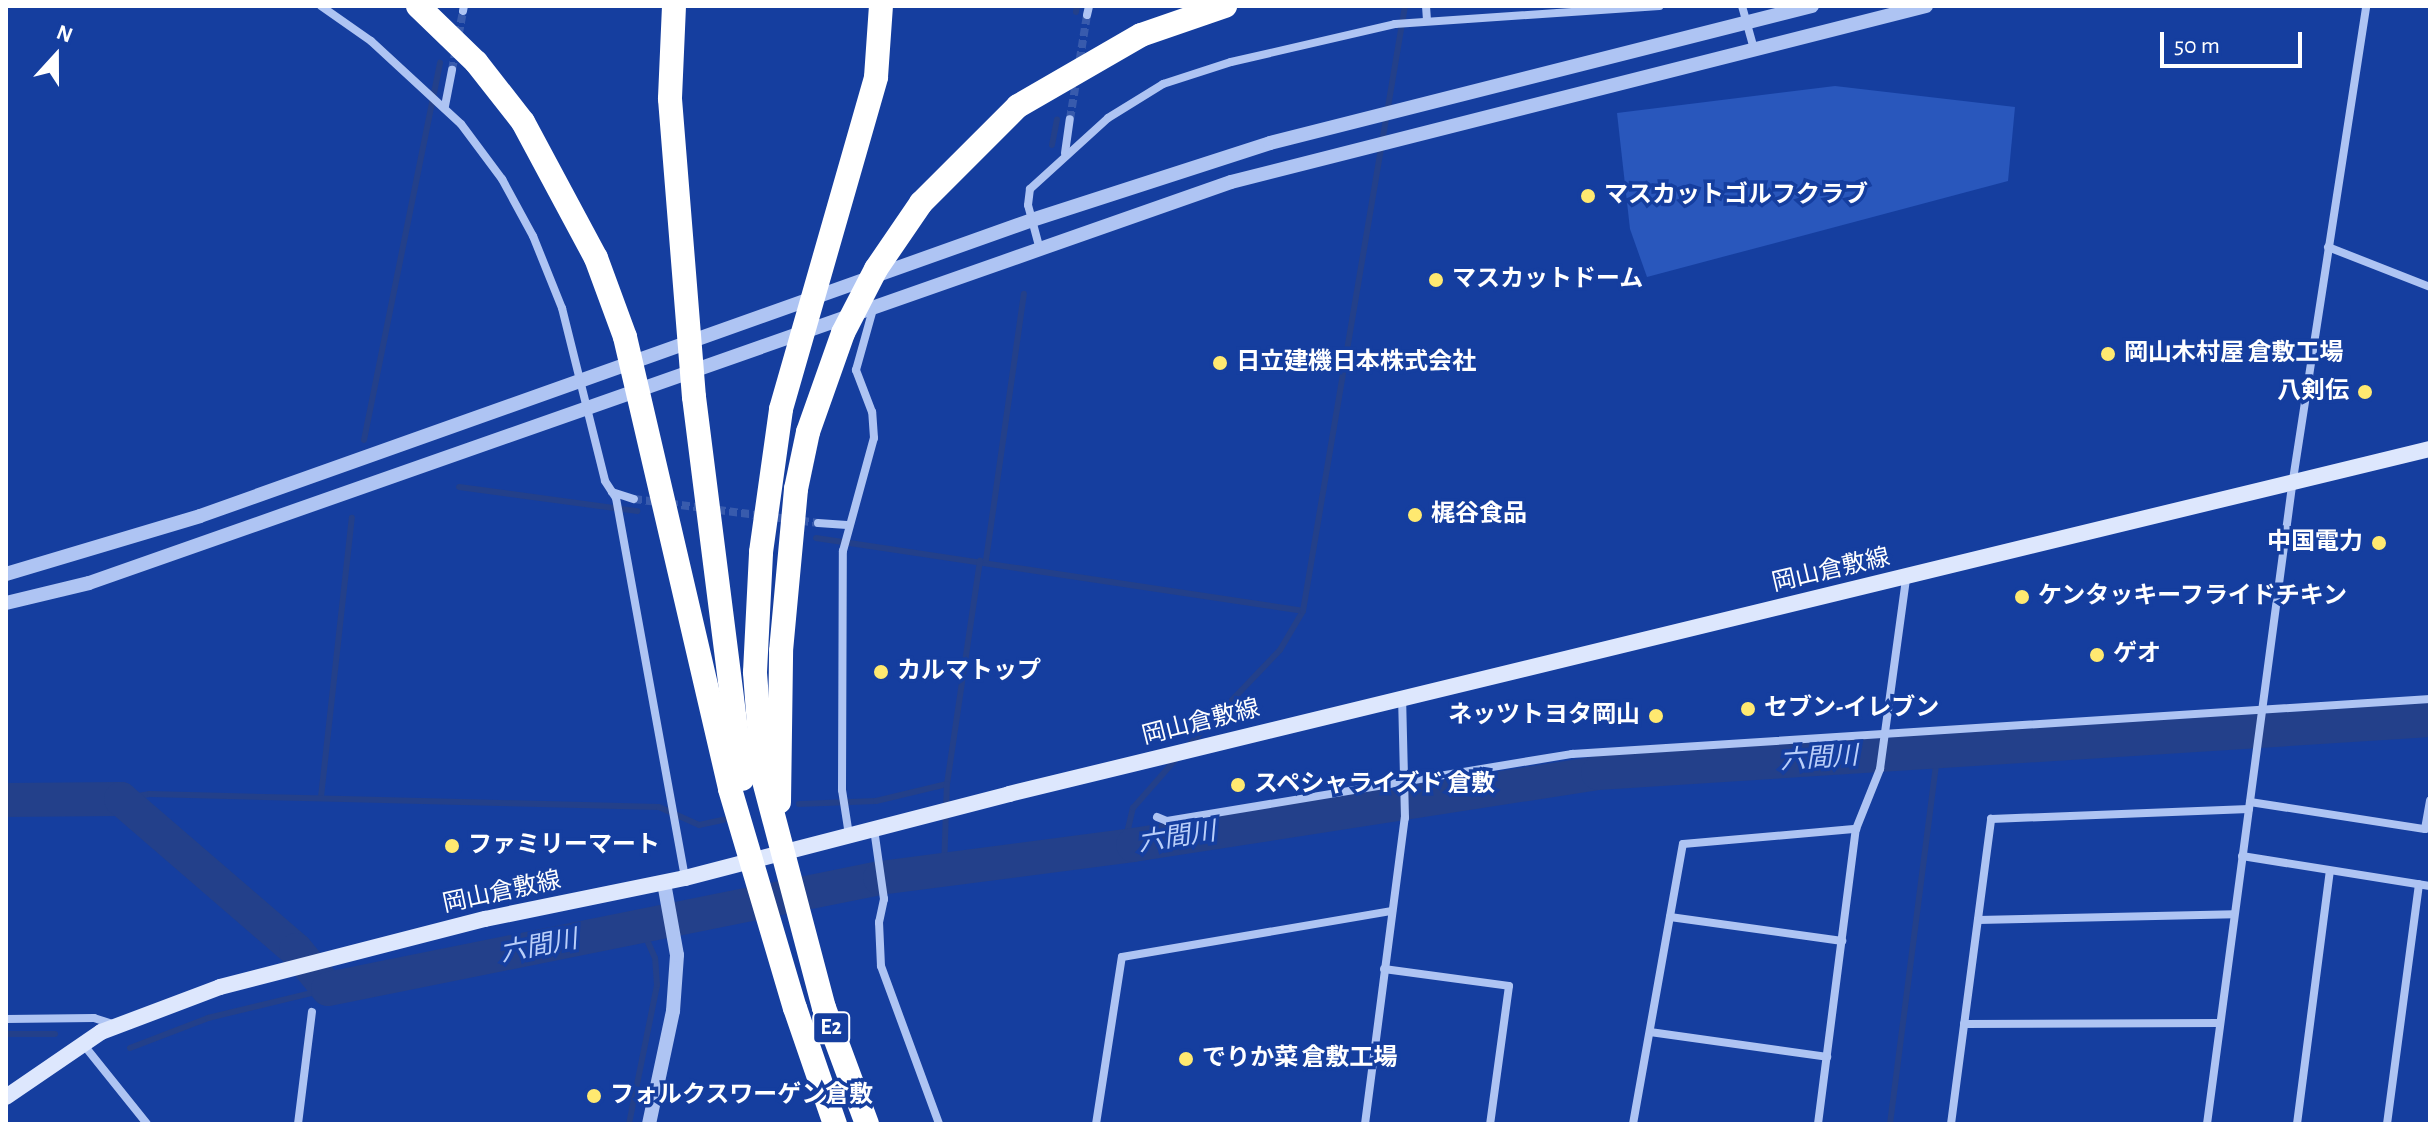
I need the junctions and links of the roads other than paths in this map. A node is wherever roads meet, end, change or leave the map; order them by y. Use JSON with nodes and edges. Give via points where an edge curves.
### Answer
{"nodes":[{"id":1,"x":321,"y":6,"type":"edge"},
{"id":2,"x":418,"y":6,"type":"edge"},
{"id":3,"x":674,"y":6,"type":"edge"},
{"id":4,"x":881,"y":6,"type":"edge"},
{"id":5,"x":1225,"y":6,"type":"edge"},
{"id":6,"x":1426,"y":6,"type":"edge"},
{"id":7,"x":1659,"y":6,"type":"edge"},
{"id":8,"x":1742,"y":6,"type":"edge"},
{"id":9,"x":1812,"y":6,"type":"edge"},
{"id":10,"x":1926,"y":6,"type":"edge"},
{"id":11,"x":2366,"y":6,"type":"edge"},
{"id":12,"x":1427,"y":19,"type":"junction"},
{"id":13,"x":1747,"y":22,"type":"junction"},
{"id":14,"x":1754,"y":49,"type":"junction"},
{"id":15,"x":452,"y":70,"type":"tunnel mouth"},
{"id":16,"x":442,"y":104,"type":"junction"},
{"id":17,"x":1070,"y":119,"type":"tunnel mouth"},
{"id":18,"x":1065,"y":154,"type":"junction"},
{"id":19,"x":1032,"y":220,"type":"junction"},
{"id":20,"x":1039,"y":246,"type":"junction"},
{"id":21,"x":2328,"y":247,"type":"junction"},
{"id":22,"x":2430,"y":287,"type":"edge"},
{"id":23,"x":873,"y":309,"type":"junction"},
{"id":24,"x":583,"y":379,"type":"junction"},
{"id":25,"x":590,"y":407,"type":"junction"},
{"id":26,"x":2430,"y":449,"type":"edge"},
{"id":27,"x":2292,"y":486,"type":"junction"},
{"id":28,"x":614,"y":495,"type":"junction"},
{"id":29,"x":634,"y":499,"type":"tunnel mouth"},
{"id":30,"x":818,"y":523,"type":"tunnel mouth"},
{"id":31,"x":846,"y":528,"type":"junction"},
{"id":32,"x":6,"y":574,"type":"edge"},
{"id":33,"x":1906,"y":578,"type":"junction"},
{"id":34,"x":6,"y":603,"type":"edge"},
{"id":35,"x":1402,"y":699,"type":"junction"},
{"id":36,"x":2430,"y":699,"type":"edge"},
{"id":37,"x":2264,"y":715,"type":"junction"},
{"id":38,"x":1886,"y":736,"type":"junction"},
{"id":39,"x":1404,"y":782,"type":"junction"},
{"id":40,"x":2430,"y":800,"type":"edge"},
{"id":41,"x":2249,"y":806,"type":"junction"},
{"id":42,"x":1157,"y":817,"type":"dead end"},
{"id":43,"x":778,"y":826,"type":"junction"},
{"id":44,"x":874,"y":829,"type":"junction"},
{"id":45,"x":1856,"y":829,"type":"junction"},
{"id":46,"x":849,"y":835,"type":"junction"},
{"id":47,"x":747,"y":837,"type":"junction"},
{"id":48,"x":2242,"y":856,"type":"junction"},
{"id":49,"x":2330,"y":871,"type":"junction"},
{"id":50,"x":685,"y":878,"type":"junction"},
{"id":51,"x":2419,"y":884,"type":"junction"},
{"id":52,"x":2430,"y":886,"type":"edge"},
{"id":53,"x":666,"y":890,"type":"junction"},
{"id":54,"x":1392,"y":911,"type":"junction"},
{"id":55,"x":2234,"y":914,"type":"junction"},
{"id":56,"x":1670,"y":917,"type":"junction"},
{"id":57,"x":1978,"y":920,"type":"junction"},
{"id":58,"x":1842,"y":941,"type":"junction"},
{"id":59,"x":1384,"y":969,"type":"junction"},
{"id":60,"x":312,"y":1012,"type":"dead end"},
{"id":61,"x":6,"y":1019,"type":"edge"},
{"id":62,"x":2220,"y":1023,"type":"junction"},
{"id":63,"x":1964,"y":1024,"type":"junction"},
{"id":64,"x":117,"y":1025,"type":"junction"},
{"id":65,"x":1650,"y":1032,"type":"junction"},
{"id":66,"x":83,"y":1043,"type":"junction"},
{"id":67,"x":1827,"y":1057,"type":"junction"},
{"id":68,"x":6,"y":1097,"type":"edge"},
{"id":69,"x":147,"y":1124,"type":"edge"},
{"id":70,"x":298,"y":1124,"type":"edge"},
{"id":71,"x":649,"y":1124,"type":"edge"},
{"id":72,"x":835,"y":1124,"type":"edge"},
{"id":73,"x":867,"y":1124,"type":"edge"},
{"id":74,"x":939,"y":1124,"type":"edge"},
{"id":75,"x":1096,"y":1124,"type":"edge"},
{"id":76,"x":1365,"y":1124,"type":"edge"},
{"id":77,"x":1490,"y":1124,"type":"edge"},
{"id":78,"x":1633,"y":1124,"type":"edge"},
{"id":79,"x":1818,"y":1124,"type":"edge"},
{"id":80,"x":1951,"y":1124,"type":"edge"},
{"id":81,"x":2207,"y":1124,"type":"edge"},
{"id":82,"x":2297,"y":1124,"type":"edge"},
{"id":83,"x":2387,"y":1124,"type":"edge"}],
"edges":[{"from":1,"to":16,"type":"street"},
{"from":2,"to":47,"type":"highway","via":[[476,62],[523,122],[596,258],[625,337],[730,789]]},
{"from":3,"to":47,"type":"highway","via":[[670,99],[694,397]]},
{"from":4,"to":43,"type":"highway","via":[[876,77],[781,409],[761,552],[755,672],[763,777]]},
{"from":5,"to":43,"type":"highway","via":[[1141,35],[1018,106],[953,166],[876,269],[843,333],[808,432],[787,558]]},
{"from":6,"to":12,"type":"street"},
{"from":7,"to":12,"type":"street"},
{"from":8,"to":13,"type":"street"},
{"from":9,"to":13,"type":"street"},
{"from":10,"to":14,"type":"street"},
{"from":11,"to":21,"type":"street"},
{"from":12,"to":18,"type":"street","via":[[1231,62],[1163,84],[1108,118]]},
{"from":13,"to":14,"type":"street"},
{"from":13,"to":19,"type":"street","via":[[1378,114]]},
{"from":14,"to":20,"type":"street","via":[[1231,182]]},
{"from":15,"to":16,"type":"street"},
{"from":16,"to":24,"type":"street","via":[[502,179],[533,236]]},
{"from":17,"to":18,"type":"street"},
{"from":18,"to":19,"type":"street","via":[[1030,189]]},
{"from":19,"to":20,"type":"street"},
{"from":19,"to":24,"type":"street"},
{"from":20,"to":23,"type":"street"},
{"from":21,"to":22,"type":"street"},
{"from":21,"to":27,"type":"street"},
{"from":23,"to":25,"type":"street"},
{"from":23,"to":31,"type":"street","via":[[856,370],[872,412],[874,438]]},
{"from":24,"to":25,"type":"street"},
{"from":24,"to":32,"type":"street","via":[[200,516]]},
{"from":25,"to":28,"type":"street","via":[[605,481]]},
{"from":25,"to":34,"type":"street","via":[[89,583]]},
{"from":26,"to":27,"type":"main road","name":"岡山倉敷線"},
{"from":27,"to":33,"type":"main road","name":"岡山倉敷線"},
{"from":27,"to":37,"type":"street"},
{"from":28,"to":29,"type":"street"},
{"from":28,"to":50,"type":"street"},
{"from":30,"to":31,"type":"street"},
{"from":31,"to":46,"type":"street","via":[[842,790]]},
{"from":33,"to":35,"type":"main road","name":"岡山倉敷線"},
{"from":33,"to":38,"type":"street"},
{"from":35,"to":39,"type":"street"},
{"from":35,"to":44,"type":"main road","name":"岡山倉敷線"},
{"from":36,"to":37,"type":"street"},
{"from":37,"to":38,"type":"street"},
{"from":37,"to":41,"type":"street"},
{"from":38,"to":39,"type":"street","via":[[1572,754]]},
{"from":38,"to":45,"type":"street","via":[[1880,769]]},
{"from":39,"to":42,"type":"street","via":[[1167,821]]},
{"from":39,"to":54,"type":"street","via":[[1405,818]]},
{"from":40,"to":41,"type":"street","via":[[2425,829]]},
{"from":41,"to":48,"type":"street"},
{"from":41,"to":57,"type":"street","via":[[1991,819]]},
{"from":43,"to":73,"type":"highway","number":"E2","via":[[801,929]]},
{"from":44,"to":46,"type":"main road","name":"岡山倉敷線"},
{"from":44,"to":74,"type":"street","via":[[884,899],[881,966]]},
{"from":45,"to":56,"type":"street","via":[[1683,844]]},
{"from":45,"to":58,"type":"street"},
{"from":46,"to":50,"type":"main road","name":"岡山倉敷線"},
{"from":47,"to":72,"type":"highway","number":"E2","via":[[772,934]]},
{"from":48,"to":49,"type":"street"},
{"from":48,"to":55,"type":"street"},
{"from":49,"to":51,"type":"street"},
{"from":49,"to":82,"type":"street"},
{"from":50,"to":53,"type":"main road","name":"岡山倉敷線"},
{"from":51,"to":52,"type":"street"},
{"from":51,"to":83,"type":"street"},
{"from":53,"to":64,"type":"main road","name":"岡山倉敷線","via":[[485,919],[220,987]]},
{"from":53,"to":71,"type":"street","via":[[676,934],[673,1011]]},
{"from":54,"to":59,"type":"street"},
{"from":54,"to":75,"type":"street","via":[[1122,957]]},
{"from":55,"to":57,"type":"street"},
{"from":55,"to":62,"type":"street"},
{"from":56,"to":58,"type":"street"},
{"from":56,"to":65,"type":"street"},
{"from":57,"to":63,"type":"street"},
{"from":58,"to":67,"type":"street"},
{"from":59,"to":76,"type":"street"},
{"from":59,"to":77,"type":"street","via":[[1509,986]]},
{"from":60,"to":70,"type":"street"},
{"from":61,"to":64,"type":"street","via":[[94,1018]]},
{"from":62,"to":63,"type":"street"},
{"from":62,"to":81,"type":"street"},
{"from":63,"to":80,"type":"street"},
{"from":64,"to":66,"type":"main road","name":"岡山倉敷線"},
{"from":65,"to":67,"type":"street"},
{"from":65,"to":78,"type":"street"},
{"from":66,"to":68,"type":"main road","name":"岡山倉敷線"},
{"from":66,"to":69,"type":"street"},
{"from":67,"to":79,"type":"street"}]}
